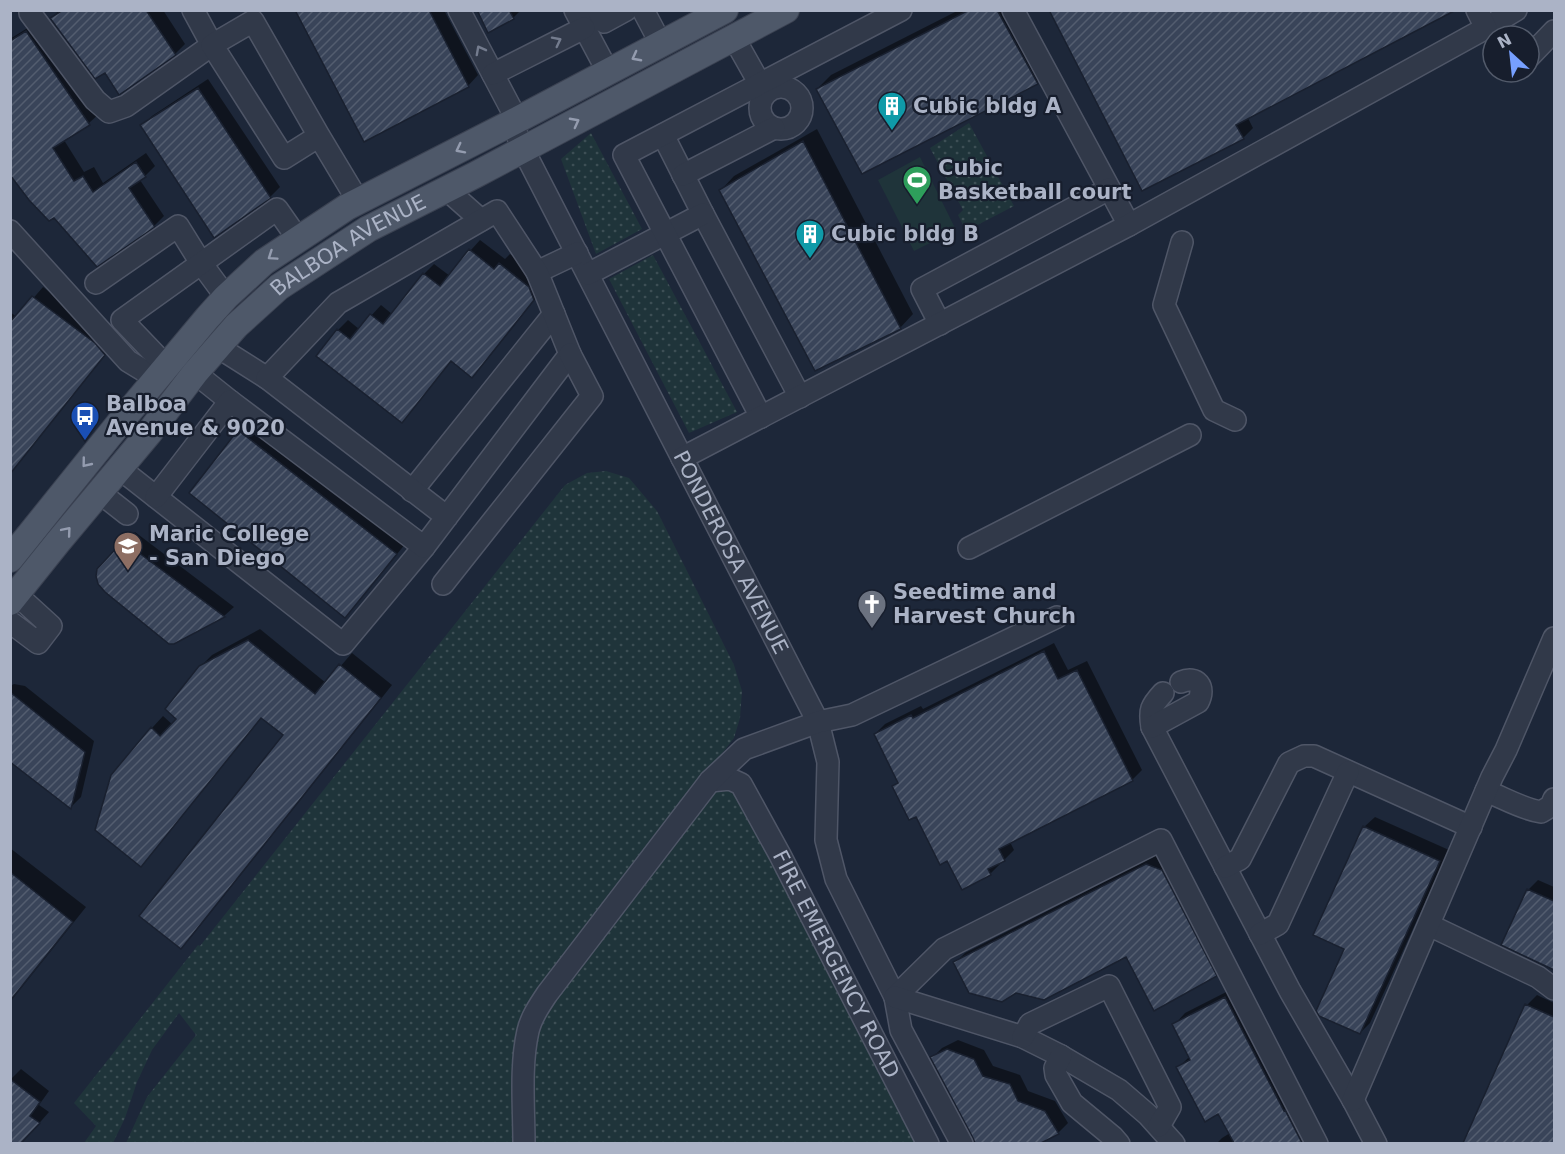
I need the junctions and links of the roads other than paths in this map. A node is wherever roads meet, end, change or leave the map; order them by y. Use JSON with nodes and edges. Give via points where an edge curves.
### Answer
{"nodes":[{"id":1,"x":193,"y":10,"type":"edge"},
{"id":2,"x":459,"y":10,"type":"edge"},
{"id":3,"x":598,"y":10,"type":"edge"},
{"id":4,"x":626,"y":10,"type":"edge"},
{"id":5,"x":643,"y":10,"type":"edge"},
{"id":6,"x":725,"y":10,"type":"edge"},
{"id":7,"x":786,"y":10,"type":"edge"},
{"id":8,"x":901,"y":10,"type":"edge"},
{"id":9,"x":1013,"y":10,"type":"edge"},
{"id":10,"x":1516,"y":10,"type":"edge"},
{"id":11,"x":30,"y":13,"type":"dead end"},
{"id":12,"x":250,"y":16,"type":"edge"},
{"id":13,"x":580,"y":19,"type":"edge"},
{"id":14,"x":1481,"y":19,"type":"edge"},
{"id":15,"x":1554,"y":31,"type":"edge"},
{"id":16,"x":734,"y":38,"type":"junction"},
{"id":17,"x":661,"y":44,"type":"junction"},
{"id":18,"x":212,"y":45,"type":"junction"},
{"id":19,"x":1541,"y":45,"type":"edge"},
{"id":20,"x":608,"y":72,"type":"junction"},
{"id":21,"x":493,"y":74,"type":"junction"},
{"id":22,"x":764,"y":88,"type":"junction"},
{"id":23,"x":514,"y":122,"type":"junction"},
{"id":24,"x":774,"y":128,"type":"junction"},
{"id":25,"x":663,"y":135,"type":"junction"},
{"id":26,"x":319,"y":136,"type":"junction"},
{"id":27,"x":523,"y":149,"type":"junction"},
{"id":28,"x":683,"y":175,"type":"junction"},
{"id":29,"x":446,"y":189,"type":"junction"},
{"id":30,"x":1109,"y":189,"type":"junction"},
{"id":31,"x":358,"y":201,"type":"junction"},
{"id":32,"x":703,"y":214,"type":"junction"},
{"id":33,"x":481,"y":220,"type":"junction"},
{"id":34,"x":1129,"y":225,"type":"junction"},
{"id":35,"x":10,"y":231,"type":"edge"},
{"id":36,"x":665,"y":234,"type":"junction"},
{"id":37,"x":298,"y":239,"type":"junction"},
{"id":38,"x":1182,"y":242,"type":"dead end"},
{"id":39,"x":577,"y":253,"type":"junction"},
{"id":40,"x":201,"y":263,"type":"junction"},
{"id":41,"x":537,"y":272,"type":"junction"},
{"id":42,"x":588,"y":274,"type":"junction"},
{"id":43,"x":96,"y":283,"type":"dead end"},
{"id":44,"x":226,"y":297,"type":"junction"},
{"id":45,"x":554,"y":314,"type":"junction"},
{"id":46,"x":940,"y":324,"type":"junction"},
{"id":47,"x":218,"y":347,"type":"junction"},
{"id":48,"x":570,"y":354,"type":"junction"},
{"id":49,"x":161,"y":373,"type":"junction"},
{"id":50,"x":195,"y":373,"type":"junction"},
{"id":51,"x":267,"y":378,"type":"junction"},
{"id":52,"x":800,"y":397,"type":"junction"},
{"id":53,"x":230,"y":401,"type":"junction"},
{"id":54,"x":761,"y":417,"type":"junction"},
{"id":55,"x":1235,"y":420,"type":"dead end"},
{"id":56,"x":1190,"y":435,"type":"dead end"},
{"id":57,"x":682,"y":458,"type":"junction"},
{"id":58,"x":119,"y":468,"type":"junction"},
{"id":59,"x":412,"y":491,"type":"junction"},
{"id":60,"x":99,"y":492,"type":"junction"},
{"id":61,"x":156,"y":497,"type":"junction"},
{"id":62,"x":127,"y":514,"type":"dead end"},
{"id":63,"x":447,"y":517,"type":"junction"},
{"id":64,"x":424,"y":547,"type":"junction"},
{"id":65,"x":969,"y":548,"type":"dead end"},
{"id":66,"x":15,"y":570,"type":"edge"},
{"id":67,"x":443,"y":584,"type":"dead end"},
{"id":68,"x":1057,"y":617,"type":"dead end"},
{"id":69,"x":10,"y":622,"type":"edge"},
{"id":70,"x":1554,"y":638,"type":"edge"},
{"id":71,"x":818,"y":722,"type":"junction"},
{"id":72,"x":1152,"y":727,"type":"junction"},
{"id":73,"x":744,"y":749,"type":"junction"},
{"id":74,"x":1348,"y":772,"type":"junction"},
{"id":75,"x":710,"y":781,"type":"junction"},
{"id":76,"x":741,"y":784,"type":"junction"},
{"id":77,"x":1486,"y":791,"type":"junction"},
{"id":78,"x":1554,"y":799,"type":"edge"},
{"id":79,"x":1471,"y":827,"type":"junction"},
{"id":80,"x":1225,"y":867,"type":"junction"},
{"id":81,"x":1429,"y":925,"type":"junction"},
{"id":82,"x":1260,"y":934,"type":"junction"},
{"id":83,"x":1554,"y":989,"type":"edge"},
{"id":84,"x":895,"y":997,"type":"junction"},
{"id":85,"x":1023,"y":1037,"type":"junction"},
{"id":86,"x":1061,"y":1056,"type":"junction"},
{"id":87,"x":1353,"y":1100,"type":"junction"},
{"id":88,"x":1159,"y":1126,"type":"junction"},
{"id":89,"x":524,"y":1143,"type":"edge"},
{"id":90,"x":928,"y":1143,"type":"edge"},
{"id":91,"x":962,"y":1143,"type":"edge"},
{"id":92,"x":1119,"y":1143,"type":"edge"},
{"id":93,"x":1174,"y":1143,"type":"edge"},
{"id":94,"x":1317,"y":1143,"type":"edge"},
{"id":95,"x":1376,"y":1143,"type":"edge"}],
"edges":[{"from":1,"to":18,"type":"street"},
{"from":21,"to":2,"type":"street","name":"PONDEROSA AVENUE","one_way":true},
{"from":3,"to":4,"type":"street","via":[[604,22]]},
{"from":5,"to":17,"type":"street"},
{"from":6,"to":17,"type":"main road","name":"BALBOA AVENUE"},
{"from":7,"to":16,"type":"main road","name":"BALBOA AVENUE"},
{"from":8,"to":22,"type":"street"},
{"from":9,"to":30,"type":"street"},
{"from":10,"to":14,"type":"street"},
{"from":11,"to":18,"type":"street","via":[[95,100],[109,112],[126,106]]},
{"from":12,"to":18,"type":"street"},
{"from":12,"to":26,"type":"street"},
{"from":13,"to":20,"type":"street"},
{"from":21,"to":13,"type":"street","one_way":true},
{"from":14,"to":34,"type":"street"},
{"from":15,"to":19,"type":"street"},
{"from":16,"to":22,"type":"street"},
{"from":27,"to":16,"type":"main road","name":"BALBOA AVENUE","one_way":true},
{"from":17,"to":20,"type":"main road","name":"BALBOA AVENUE","one_way":true},
{"from":18,"to":26,"type":"street","via":[[284,158]]},
{"from":20,"to":23,"type":"main road","name":"BALBOA AVENUE"},
{"from":21,"to":23,"type":"street","name":"PONDEROSA AVENUE"},
{"from":22,"to":24,"type":"street","via":[[760,116]]},
{"from":22,"to":24,"type":"street","via":[[790,89],[802,104],[796,123],[784,130]]},
{"from":22,"to":25,"type":"street"},
{"from":23,"to":27,"type":"street","name":"PONDEROSA AVENUE"},
{"from":23,"to":31,"type":"main road","name":"BALBOA AVENUE","one_way":true},
{"from":24,"to":28,"type":"street"},
{"from":25,"to":28,"type":"street"},
{"from":25,"to":36,"type":"street","via":[[624,155]]},
{"from":26,"to":31,"type":"street"},
{"from":27,"to":29,"type":"main road","name":"BALBOA AVENUE"},
{"from":27,"to":39,"type":"street","name":"PONDEROSA AVENUE"},
{"from":28,"to":32,"type":"street"},
{"from":29,"to":33,"type":"street"},
{"from":29,"to":47,"type":"main road","name":"BALBOA AVENUE","via":[[368,229],[279,286]]},
{"from":30,"to":34,"type":"street"},
{"from":30,"to":46,"type":"street","via":[[922,289]]},
{"from":31,"to":37,"type":"main road","name":"BALBOA AVENUE"},
{"from":32,"to":36,"type":"street"},
{"from":32,"to":52,"type":"street"},
{"from":33,"to":41,"type":"street","via":[[496,211]]},
{"from":33,"to":51,"type":"street","via":[[339,303]]},
{"from":34,"to":46,"type":"street"},
{"from":35,"to":49,"type":"street","via":[[128,361]]},
{"from":36,"to":42,"type":"street"},
{"from":36,"to":54,"type":"street"},
{"from":37,"to":40,"type":"street","via":[[277,209]]},
{"from":37,"to":44,"type":"main road","name":"BALBOA AVENUE","one_way":true,"via":[[264,262]]},
{"from":38,"to":55,"type":"street","via":[[1164,305],[1214,410]]},
{"from":39,"to":41,"type":"street"},
{"from":39,"to":42,"type":"street","name":"PONDEROSA AVENUE"},
{"from":40,"to":43,"type":"street","via":[[178,225]]},
{"from":40,"to":44,"type":"street"},
{"from":40,"to":49,"type":"street","via":[[122,320]]},
{"from":41,"to":45,"type":"street"},
{"from":42,"to":57,"type":"street","name":"PONDEROSA AVENUE"},
{"from":44,"to":49,"type":"main road","name":"BALBOA AVENUE"},
{"from":45,"to":48,"type":"street"},
{"from":45,"to":59,"type":"street"},
{"from":46,"to":52,"type":"street"},
{"from":47,"to":50,"type":"main road","name":"BALBOA AVENUE"},
{"from":47,"to":51,"type":"street"},
{"from":48,"to":63,"type":"street"},
{"from":48,"to":67,"type":"street","via":[[592,396]]},
{"from":49,"to":66,"type":"main road","name":"BALBOA AVENUE","one_way":true},
{"from":50,"to":53,"type":"street"},
{"from":50,"to":58,"type":"main road","name":"BALBOA AVENUE"},
{"from":51,"to":59,"type":"street"},
{"from":52,"to":54,"type":"street"},
{"from":53,"to":61,"type":"street"},
{"from":53,"to":64,"type":"street"},
{"from":54,"to":57,"type":"street"},
{"from":56,"to":65,"type":"street"},
{"from":57,"to":71,"type":"street","name":"PONDEROSA AVENUE"},
{"from":58,"to":60,"type":"main road","name":"BALBOA AVENUE"},
{"from":58,"to":61,"type":"street"},
{"from":59,"to":63,"type":"street"},
{"from":60,"to":62,"type":"street"},
{"from":66,"to":60,"type":"main road","name":"BALBOA AVENUE","one_way":true},
{"from":61,"to":64,"type":"street","via":[[343,644]]},
{"from":63,"to":64,"type":"street"},
{"from":66,"to":69,"type":"street","via":[[51,626],[38,643]]},
{"from":68,"to":71,"type":"street","via":[[852,715]]},
{"from":70,"to":77,"type":"street"},
{"from":71,"to":73,"type":"street"},
{"from":71,"to":84,"type":"street","name":"PONDEROSA AVENUE","via":[[828,762],[826,840],[836,879]]},
{"from":72,"to":72,"type":"street","via":[[1149,713],[1153,703],[1188,680],[1198,683],[1198,702]]},
{"from":72,"to":80,"type":"street"},
{"from":73,"to":75,"type":"street"},
{"from":73,"to":76,"type":"street"},
{"from":74,"to":79,"type":"street"},
{"from":74,"to":80,"type":"street","via":[[1314,756],[1288,763],[1240,859]]},
{"from":74,"to":82,"type":"street","via":[[1278,924]]},
{"from":75,"to":76,"type":"street","via":[[730,779]]},
{"from":75,"to":89,"type":"street","via":[[535,1013],[528,1030],[524,1061]]},
{"from":76,"to":90,"type":"street","name":"FIRE EMERGENCY ROAD"},
{"from":77,"to":78,"type":"street","via":[[1542,812]]},
{"from":77,"to":79,"type":"street"},
{"from":79,"to":81,"type":"street"},
{"from":80,"to":82,"type":"street"},
{"from":81,"to":83,"type":"street","via":[[1538,977]]},
{"from":81,"to":87,"type":"street"},
{"from":82,"to":87,"type":"street"},
{"from":84,"to":85,"type":"street"},
{"from":84,"to":91,"type":"street","name":"PONDEROSA AVENUE","via":[[901,1030]]},
{"from":84,"to":94,"type":"street","via":[[944,950],[1161,840]]},
{"from":85,"to":86,"type":"street"},
{"from":85,"to":88,"type":"street","via":[[1030,1024],[1109,986],[1170,1107]]},
{"from":86,"to":88,"type":"street","via":[[1119,1090]]},
{"from":86,"to":92,"type":"street","via":[[1056,1075],[1072,1103]]},
{"from":87,"to":95,"type":"street"},
{"from":88,"to":93,"type":"street"}]}
